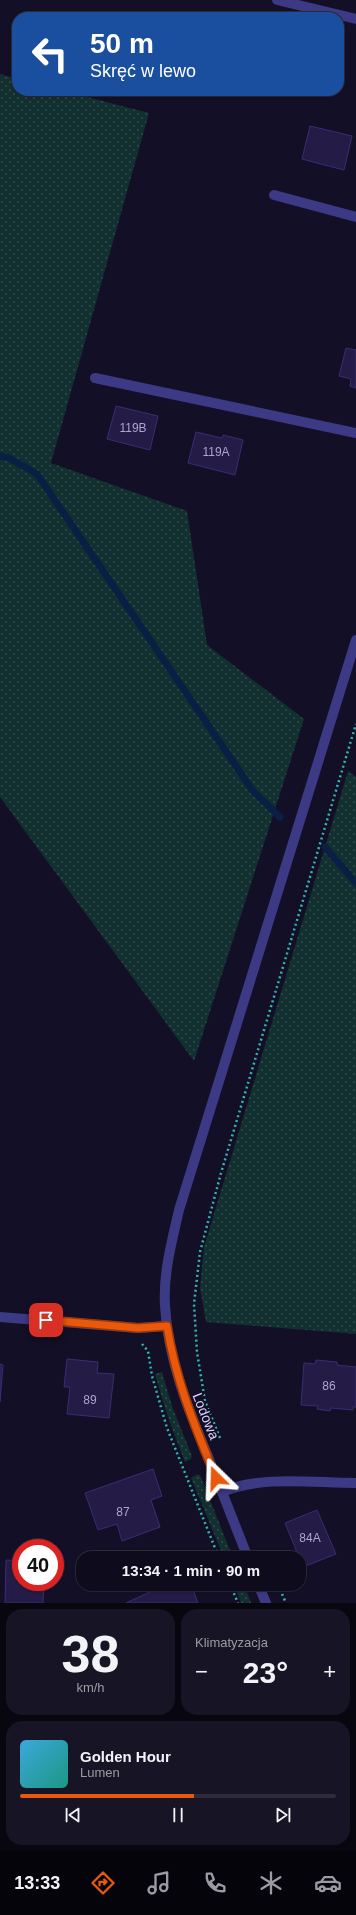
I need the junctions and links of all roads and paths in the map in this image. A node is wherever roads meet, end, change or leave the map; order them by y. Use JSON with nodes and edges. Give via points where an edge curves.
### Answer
{"nodes":[{"id":1,"x":277,"y":0,"type":"edge"},
{"id":2,"x":327,"y":12,"type":"edge"},
{"id":3,"x":344,"y":16,"type":"edge"},
{"id":4,"x":356,"y":19,"type":"edge"},
{"id":5,"x":274,"y":195,"type":"dead end"},
{"id":6,"x":356,"y":217,"type":"edge"},
{"id":7,"x":95,"y":378,"type":"dead end"},
{"id":8,"x":356,"y":433,"type":"edge"},
{"id":9,"x":356,"y":640,"type":"edge"},
{"id":10,"x":356,"y":724,"type":"edge"},
{"id":11,"x":0,"y":1317,"type":"edge"},
{"id":12,"x":167,"y":1326,"type":"junction"},
{"id":13,"x":138,"y":1328,"type":"junction"},
{"id":14,"x":222,"y":1442,"type":"dead end"},
{"id":15,"x":356,"y":1483,"type":"edge"},
{"id":16,"x":222,"y":1492,"type":"junction"},
{"id":17,"x":216,"y":1551,"type":"edge"},
{"id":18,"x":245,"y":1551,"type":"edge"},
{"id":19,"x":233,"y":1591,"type":"edge"},
{"id":20,"x":261,"y":1591,"type":"edge"},
{"id":21,"x":238,"y":1603,"type":"edge"},
{"id":22,"x":266,"y":1603,"type":"edge"}],
"edges":[{"from":1,"to":2,"type":"street"},
{"from":3,"to":4,"type":"street"},
{"from":5,"to":6,"type":"street"},
{"from":7,"to":8,"type":"street"},
{"from":9,"to":12,"type":"street","name":"Lodowa","via":[[178,1210],[166,1269]]},
{"from":10,"to":14,"type":"path","via":[[220,1173],[200,1252],[194,1304],[196,1352],[205,1401]]},
{"from":11,"to":13,"type":"street"},
{"from":12,"to":13,"type":"street"},
{"from":12,"to":16,"type":"street","name":"Lodowa","via":[[171,1354],[181,1390]]},
{"from":13,"to":17,"type":"path","via":[[143,1345],[148,1351],[152,1376],[167,1428]]},
{"from":15,"to":16,"type":"street","via":[[263,1482],[238,1485]]},
{"from":16,"to":18,"type":"street","name":"Lodowa"},
{"from":19,"to":21,"type":"path"},
{"from":20,"to":22,"type":"street"}]}
